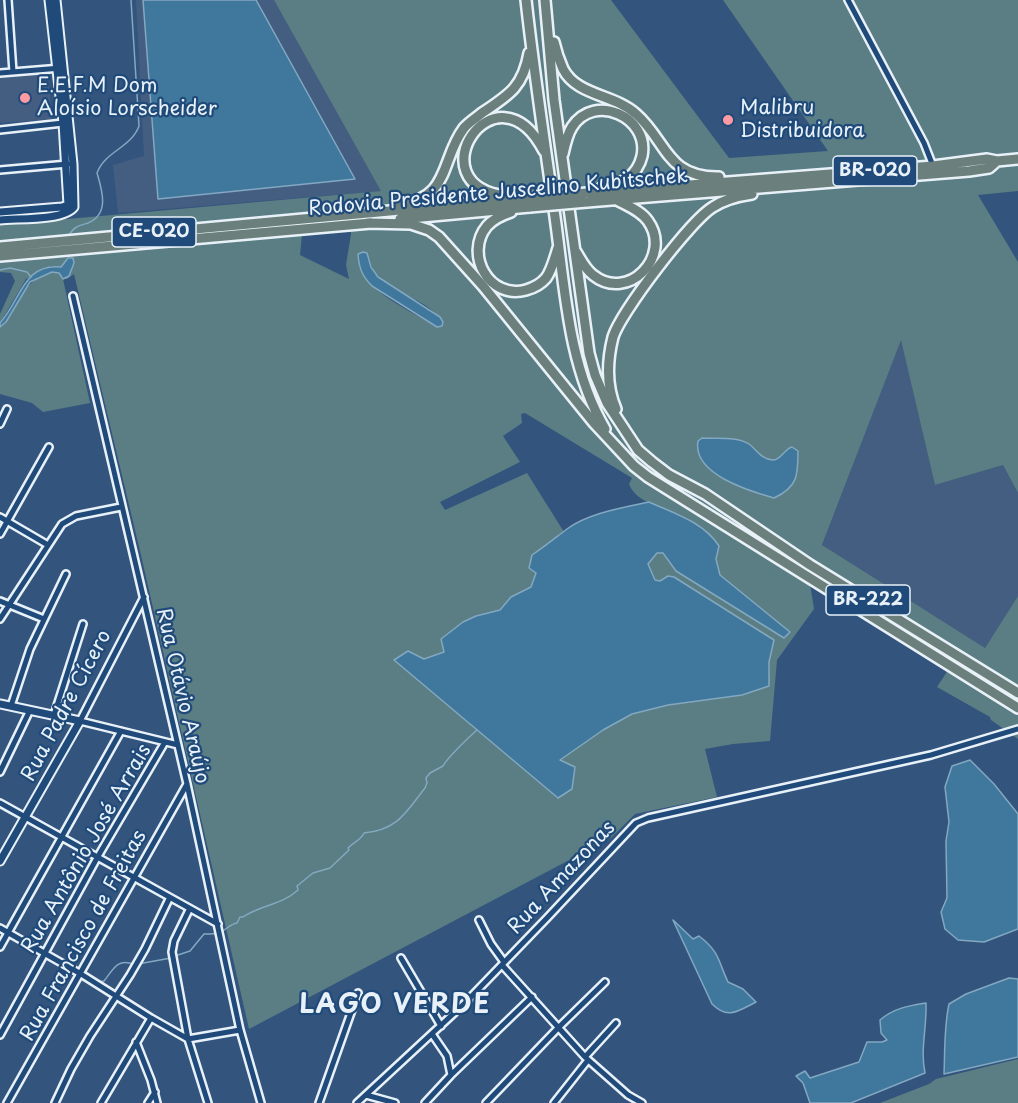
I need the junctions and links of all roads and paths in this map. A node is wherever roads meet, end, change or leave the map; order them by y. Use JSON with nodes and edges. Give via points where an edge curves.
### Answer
{"nodes":[{"id":1,"x":8,"y":0,"type":"edge"},
{"id":2,"x":49,"y":0,"type":"edge"},
{"id":3,"x":56,"y":0,"type":"edge"},
{"id":4,"x":526,"y":0,"type":"edge"},
{"id":5,"x":545,"y":0,"type":"edge"},
{"id":6,"x":848,"y":0,"type":"edge"},
{"id":7,"x":548,"y":23,"type":"junction"},
{"id":8,"x":531,"y":42,"type":"junction"},
{"id":9,"x":59,"y":68,"type":"junction"},
{"id":10,"x":13,"y":72,"type":"junction"},
{"id":11,"x":0,"y":73,"type":"edge"},
{"id":12,"x":63,"y":123,"type":"junction"},
{"id":13,"x":0,"y":130,"type":"edge"},
{"id":14,"x":547,"y":157,"type":"junction"},
{"id":15,"x":562,"y":159,"type":"junction"},
{"id":16,"x":1018,"y":159,"type":"edge"},
{"id":17,"x":998,"y":161,"type":"junction"},
{"id":18,"x":69,"y":164,"type":"junction"},
{"id":19,"x":933,"y":166,"type":"junction"},
{"id":20,"x":0,"y":170,"type":"edge"},
{"id":21,"x":751,"y":179,"type":"junction"},
{"id":22,"x":786,"y":186,"type":"junction"},
{"id":23,"x":588,"y":196,"type":"junction"},
{"id":24,"x":615,"y":199,"type":"junction"},
{"id":25,"x":527,"y":203,"type":"junction"},
{"id":26,"x":71,"y":206,"type":"junction"},
{"id":27,"x":0,"y":212,"type":"edge"},
{"id":28,"x":377,"y":212,"type":"junction"},
{"id":29,"x":0,"y":220,"type":"edge"},
{"id":30,"x":368,"y":223,"type":"junction"},
{"id":31,"x":559,"y":245,"type":"junction"},
{"id":32,"x":0,"y":247,"type":"edge"},
{"id":33,"x":574,"y":249,"type":"junction"},
{"id":34,"x":0,"y":255,"type":"edge"},
{"id":35,"x":73,"y":296,"type":"dead end"},
{"id":36,"x":7,"y":409,"type":"dead end"},
{"id":37,"x":0,"y":424,"type":"edge"},
{"id":38,"x":626,"y":434,"type":"junction"},
{"id":39,"x":611,"y":440,"type":"junction"},
{"id":40,"x":49,"y":447,"type":"dead end"},
{"id":41,"x":652,"y":462,"type":"junction"},
{"id":42,"x":121,"y":507,"type":"junction"},
{"id":43,"x":0,"y":517,"type":"edge"},
{"id":44,"x":8,"y":521,"type":"junction"},
{"id":45,"x":0,"y":534,"type":"edge"},
{"id":46,"x":48,"y":545,"type":"junction"},
{"id":47,"x":66,"y":574,"type":"dead end"},
{"id":48,"x":144,"y":597,"type":"junction"},
{"id":49,"x":0,"y":601,"type":"edge"},
{"id":50,"x":8,"y":604,"type":"junction"},
{"id":51,"x":0,"y":619,"type":"edge"},
{"id":52,"x":44,"y":619,"type":"junction"},
{"id":53,"x":83,"y":624,"type":"dead end"},
{"id":54,"x":1018,"y":693,"type":"edge"},
{"id":55,"x":0,"y":704,"type":"edge"},
{"id":56,"x":11,"y":706,"type":"junction"},
{"id":57,"x":1018,"y":708,"type":"edge"},
{"id":58,"x":30,"y":710,"type":"junction"},
{"id":59,"x":54,"y":715,"type":"junction"},
{"id":60,"x":80,"y":721,"type":"junction"},
{"id":61,"x":1018,"y":729,"type":"edge"},
{"id":62,"x":121,"y":731,"type":"junction"},
{"id":63,"x":165,"y":742,"type":"junction"},
{"id":64,"x":178,"y":745,"type":"junction"},
{"id":65,"x":0,"y":772,"type":"edge"},
{"id":66,"x":187,"y":784,"type":"junction"},
{"id":67,"x":0,"y":803,"type":"edge"},
{"id":68,"x":25,"y":818,"type":"junction"},
{"id":69,"x":62,"y":839,"type":"junction"},
{"id":70,"x":97,"y":858,"type":"junction"},
{"id":71,"x":0,"y":861,"type":"edge"},
{"id":72,"x":134,"y":879,"type":"junction"},
{"id":73,"x":169,"y":899,"type":"junction"},
{"id":74,"x":189,"y":910,"type":"junction"},
{"id":75,"x":478,"y":920,"type":"dead end"},
{"id":76,"x":218,"y":924,"type":"junction"},
{"id":77,"x":0,"y":927,"type":"edge"},
{"id":78,"x":8,"y":932,"type":"junction"},
{"id":79,"x":0,"y":947,"type":"edge"},
{"id":80,"x":44,"y":952,"type":"junction"},
{"id":81,"x":401,"y":958,"type":"dead end"},
{"id":82,"x":503,"y":963,"type":"junction"},
{"id":83,"x":81,"y":974,"type":"junction"},
{"id":84,"x":605,"y":982,"type":"dead end"},
{"id":85,"x":358,"y":993,"type":"dead end"},
{"id":86,"x":116,"y":995,"type":"junction"},
{"id":87,"x":532,"y":997,"type":"junction"},
{"id":88,"x":151,"y":1018,"type":"junction"},
{"id":89,"x":616,"y":1023,"type":"dead end"},
{"id":90,"x":441,"y":1026,"type":"junction"},
{"id":91,"x":559,"y":1027,"type":"junction"},
{"id":92,"x":240,"y":1030,"type":"junction"},
{"id":93,"x":432,"y":1034,"type":"junction"},
{"id":94,"x":0,"y":1035,"type":"edge"},
{"id":95,"x":188,"y":1039,"type":"junction"},
{"id":96,"x":136,"y":1042,"type":"junction"},
{"id":97,"x":587,"y":1059,"type":"junction"},
{"id":98,"x":451,"y":1075,"type":"junction"},
{"id":99,"x":155,"y":1092,"type":"junction"},
{"id":100,"x":366,"y":1095,"type":"junction"},
{"id":101,"x":640,"y":1102,"type":"edge"},
{"id":102,"x":8,"y":1103,"type":"edge"},
{"id":103,"x":55,"y":1103,"type":"edge"},
{"id":104,"x":102,"y":1103,"type":"edge"},
{"id":105,"x":148,"y":1103,"type":"edge"},
{"id":106,"x":157,"y":1103,"type":"edge"},
{"id":107,"x":208,"y":1103,"type":"edge"},
{"id":108,"x":261,"y":1103,"type":"edge"},
{"id":109,"x":319,"y":1103,"type":"edge"},
{"id":110,"x":357,"y":1103,"type":"edge"},
{"id":111,"x":395,"y":1103,"type":"edge"},
{"id":112,"x":425,"y":1103,"type":"edge"},
{"id":113,"x":486,"y":1103,"type":"edge"},
{"id":114,"x":554,"y":1103,"type":"edge"}],
"edges":[{"from":1,"to":10,"type":"street"},
{"from":2,"to":9,"type":"street"},
{"from":3,"to":9,"type":"street"},
{"from":4,"to":8,"type":"highway"},
{"from":5,"to":7,"type":"highway"},
{"from":6,"to":19,"type":"street"},
{"from":7,"to":15,"type":"highway"},
{"from":7,"to":21,"type":"highway","via":[[563,70],[570,78],[638,115],[665,153],[686,171],[701,177]]},
{"from":8,"to":14,"type":"highway"},
{"from":8,"to":28,"type":"highway","via":[[525,72],[517,87],[462,130],[436,188],[422,199]]},
{"from":9,"to":10,"type":"street"},
{"from":9,"to":12,"type":"street"},
{"from":9,"to":18,"type":"street"},
{"from":10,"to":11,"type":"street"},
{"from":12,"to":13,"type":"street"},
{"from":12,"to":18,"type":"street"},
{"from":14,"to":25,"type":"highway","via":[[528,127],[511,119],[492,119],[470,136],[464,163],[474,184],[489,193]]},
{"from":14,"to":31,"type":"highway","number":"BR-222"},
{"from":15,"to":23,"type":"highway","via":[[572,127],[588,113],[615,111],[636,126],[643,146],[635,171],[629,178],[596,189]]},
{"from":15,"to":33,"type":"highway"},
{"from":16,"to":17,"type":"highway","name":"Rodovia Presidente Juscelino Kubitschek","number":"BR-020"},
{"from":17,"to":19,"type":"highway","name":"Rodovia Presidente Juscelino Kubitschek","number":"BR-020"},
{"from":17,"to":22,"type":"highway","name":"Rodovia Presidente Juscelino Kubitschek","number":"BR-020","via":[[989,168],[969,171]]},
{"from":18,"to":20,"type":"street"},
{"from":18,"to":26,"type":"street"},
{"from":19,"to":21,"type":"highway","name":"Rodovia Presidente Juscelino Kubitschek","number":"BR-020"},
{"from":21,"to":23,"type":"highway","name":"Rodovia Presidente Juscelino Kubitschek","number":"BR-020"},
{"from":22,"to":24,"type":"highway","name":"Rodovia Presidente Juscelino Kubitschek","number":"BR-020"},
{"from":22,"to":38,"type":"highway","via":[[778,192],[734,197],[711,207],[625,314],[613,338],[608,376]]},
{"from":23,"to":24,"type":"highway","name":"Rodovia Presidente Juscelino Kubitschek","number":"BR-020"},
{"from":23,"to":25,"type":"highway","name":"Rodovia Presidente Juscelino Kubitschek","number":"BR-020","bridge":true},
{"from":24,"to":33,"type":"highway","via":[[641,213],[652,228],[654,254],[645,272],[627,283],[608,282],[592,274]]},
{"from":25,"to":28,"type":"highway","name":"Rodovia Presidente Juscelino Kubitschek","number":"BR-020"},
{"from":25,"to":30,"type":"highway","name":"Rodovia Presidente Juscelino Kubitschek","number":"BR-020"},
{"from":25,"to":31,"type":"highway","via":[[492,221],[481,235],[477,253],[488,279],[503,289],[530,289],[546,278]]},
{"from":26,"to":27,"type":"street"},
{"from":26,"to":29,"type":"street","via":[[61,215]]},
{"from":28,"to":32,"type":"highway","name":"Rodovia Presidente Juscelino Kubitschek","number":"CE-020"},
{"from":30,"to":34,"type":"highway","name":"Rodovia Presidente Juscelino Kubitschek","number":"CE-020"},
{"from":30,"to":39,"type":"highway","via":[[411,224],[439,237]]},
{"from":31,"to":39,"type":"highway","number":"BR-222","via":[[576,361],[593,407]]},
{"from":33,"to":38,"type":"highway","number":"BR-222","via":[[592,364],[607,403]]},
{"from":35,"to":42,"type":"street","name":"Rua Otávio Araújo"},
{"from":36,"to":37,"type":"street"},
{"from":38,"to":41,"type":"highway","number":"BR-222"},
{"from":39,"to":41,"type":"highway"},
{"from":39,"to":57,"type":"highway","number":"BR-222","via":[[634,466],[675,495]]},
{"from":40,"to":44,"type":"street"},
{"from":41,"to":54,"type":"highway","number":"BR-222"},
{"from":42,"to":46,"type":"street","via":[[66,520]]},
{"from":42,"to":48,"type":"street","name":"Rua Otávio Araújo"},
{"from":43,"to":44,"type":"street"},
{"from":44,"to":45,"type":"street"},
{"from":44,"to":46,"type":"street"},
{"from":46,"to":50,"type":"street"},
{"from":47,"to":52,"type":"street"},
{"from":48,"to":60,"type":"street","name":"Rua Padre Cícero"},
{"from":48,"to":64,"type":"street","name":"Rua Otávio Araújo"},
{"from":49,"to":50,"type":"street"},
{"from":50,"to":51,"type":"street"},
{"from":50,"to":52,"type":"street"},
{"from":52,"to":56,"type":"street"},
{"from":53,"to":59,"type":"street"},
{"from":55,"to":56,"type":"street"},
{"from":56,"to":58,"type":"street"},
{"from":58,"to":59,"type":"street"},
{"from":58,"to":65,"type":"street"},
{"from":59,"to":60,"type":"street"},
{"from":60,"to":62,"type":"street"},
{"from":60,"to":68,"type":"street","name":"Rua Padre Cícero"},
{"from":61,"to":82,"type":"street","name":"Rua Amazonas","via":[[931,755],[641,820],[630,827]]},
{"from":62,"to":63,"type":"street"},
{"from":62,"to":69,"type":"street"},
{"from":63,"to":64,"type":"street"},
{"from":63,"to":70,"type":"street","name":"Rua Antônio José Arrais"},
{"from":64,"to":66,"type":"street","name":"Rua Otávio Araújo"},
{"from":66,"to":72,"type":"street","name":"Rua Francisco de Freitas"},
{"from":66,"to":76,"type":"street","name":"Rua Otávio Araújo"},
{"from":67,"to":68,"type":"street"},
{"from":68,"to":69,"type":"street"},
{"from":68,"to":71,"type":"street","name":"Rua Padre Cícero"},
{"from":69,"to":70,"type":"street"},
{"from":69,"to":78,"type":"street"},
{"from":70,"to":72,"type":"street"},
{"from":70,"to":80,"type":"street","name":"Rua Antônio José Arrais"},
{"from":72,"to":73,"type":"street"},
{"from":72,"to":83,"type":"street","name":"Rua Francisco de Freitas"},
{"from":73,"to":74,"type":"street"},
{"from":73,"to":86,"type":"street"},
{"from":74,"to":76,"type":"street"},
{"from":74,"to":95,"type":"street","via":[[172,952]]},
{"from":75,"to":82,"type":"street"},
{"from":76,"to":92,"type":"street","name":"Rua Otávio Araújo"},
{"from":77,"to":78,"type":"street"},
{"from":78,"to":79,"type":"street"},
{"from":78,"to":80,"type":"street"},
{"from":80,"to":83,"type":"street"},
{"from":80,"to":94,"type":"street","name":"Rua Antônio José Arrais"},
{"from":81,"to":90,"type":"street"},
{"from":82,"to":87,"type":"street"},
{"from":82,"to":90,"type":"street","name":"Rua Amazonas"},
{"from":83,"to":86,"type":"street"},
{"from":83,"to":102,"type":"street","name":"Rua Francisco de Freitas"},
{"from":84,"to":91,"type":"street"},
{"from":85,"to":109,"type":"street"},
{"from":86,"to":88,"type":"street"},
{"from":86,"to":103,"type":"street","via":[[75,1060]]},
{"from":87,"to":91,"type":"street"},
{"from":87,"to":98,"type":"street"},
{"from":88,"to":95,"type":"street"},
{"from":88,"to":96,"type":"street"},
{"from":89,"to":97,"type":"street"},
{"from":90,"to":93,"type":"street","name":"Rua Amazonas"},
{"from":91,"to":97,"type":"street"},
{"from":91,"to":113,"type":"street"},
{"from":92,"to":95,"type":"street"},
{"from":92,"to":108,"type":"street","name":"Rua Otávio Araújo"},
{"from":93,"to":98,"type":"street","via":[[447,1056]]},
{"from":93,"to":100,"type":"street","name":"Rua Amazonas"},
{"from":95,"to":107,"type":"street"},
{"from":96,"to":99,"type":"street"},
{"from":96,"to":104,"type":"street"},
{"from":97,"to":101,"type":"street"},
{"from":97,"to":114,"type":"street"},
{"from":98,"to":112,"type":"street"},
{"from":99,"to":105,"type":"street"},
{"from":99,"to":106,"type":"street"},
{"from":100,"to":110,"type":"street","name":"Rua Amazonas"},
{"from":100,"to":111,"type":"street"}]}
